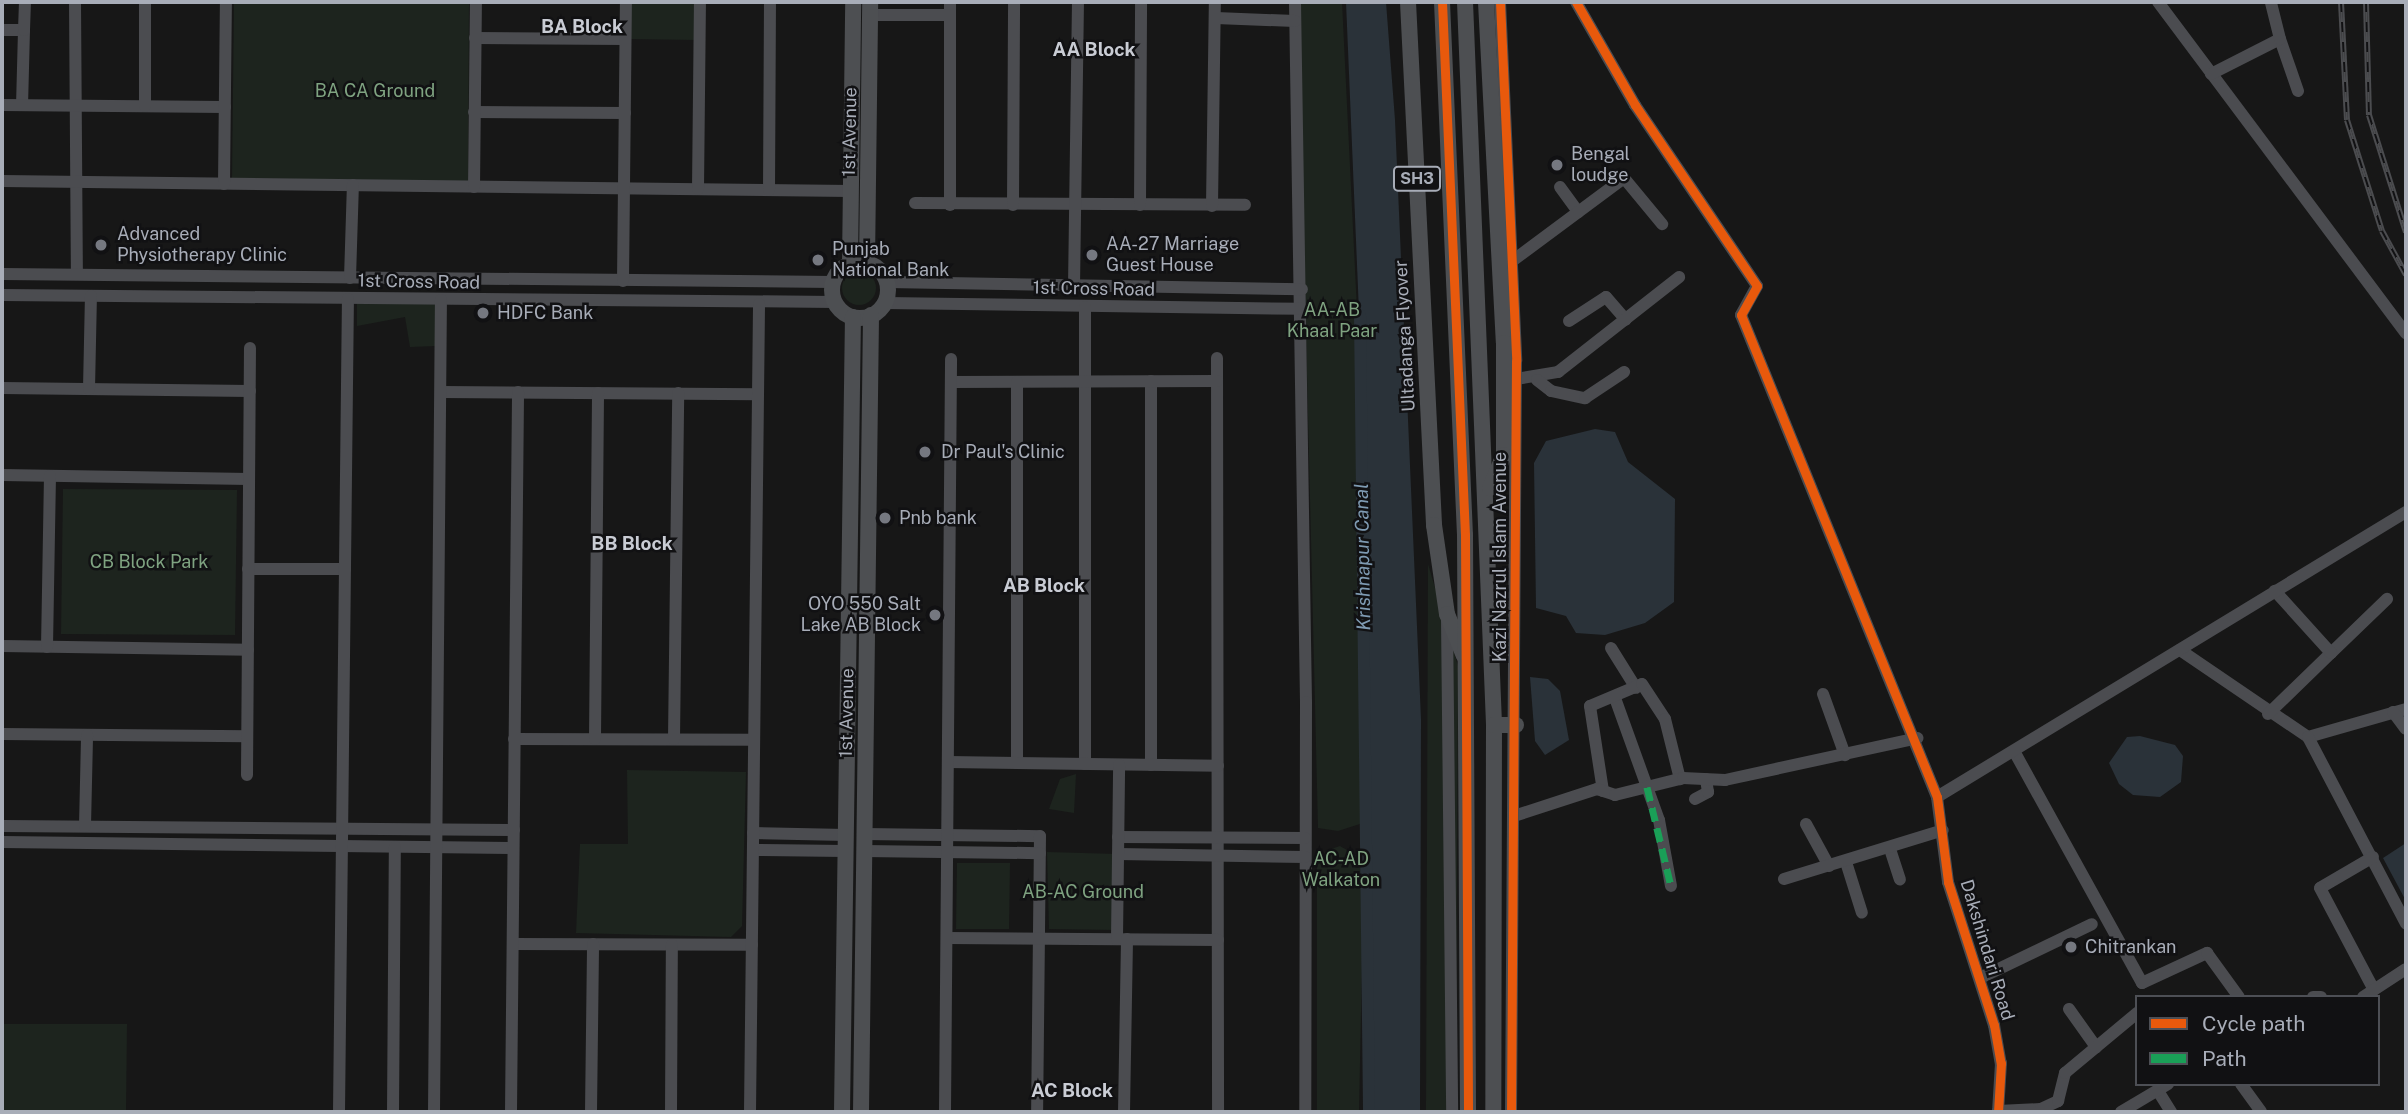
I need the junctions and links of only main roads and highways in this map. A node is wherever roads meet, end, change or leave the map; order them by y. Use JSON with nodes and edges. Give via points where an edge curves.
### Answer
{"nodes":[{"id":1,"x":853,"y":2,"type":"edge"},
{"id":2,"x":1409,"y":2,"type":"edge"},
{"id":3,"x":1442,"y":2,"type":"edge"},
{"id":4,"x":1465,"y":2,"type":"edge"},
{"id":5,"x":1486,"y":2,"type":"edge"},
{"id":6,"x":870,"y":9,"type":"edge"},
{"id":7,"x":852,"y":114,"type":"junction"},
{"id":8,"x":869,"y":115,"type":"junction"},
{"id":9,"x":867,"y":263,"type":"junction"},
{"id":10,"x":850,"y":264,"type":"junction"},
{"id":11,"x":871,"y":315,"type":"junction"},
{"id":12,"x":853,"y":317,"type":"junction"},
{"id":13,"x":1488,"y":494,"type":"junction"},
{"id":14,"x":851,"y":503,"type":"junction"},
{"id":15,"x":869,"y":503,"type":"junction"},
{"id":16,"x":1467,"y":663,"type":"junction"},
{"id":17,"x":1494,"y":725,"type":"junction"},
{"id":18,"x":1516,"y":725,"type":"road end"},
{"id":19,"x":847,"y":760,"type":"junction"},
{"id":20,"x":865,"y":761,"type":"junction"},
{"id":21,"x":842,"y":1112,"type":"edge"},
{"id":22,"x":861,"y":1112,"type":"edge"},
{"id":23,"x":1468,"y":1112,"type":"edge"},
{"id":24,"x":1493,"y":1112,"type":"edge"}],
"edges":[{"from":1,"to":7,"type":"main road"},
{"from":2,"to":16,"type":"main road","name":"Ultadanga Flyover","number":"SH3","via":[[1434,525],[1447,614]]},
{"from":3,"to":16,"type":"main road","name":"Kazi Nazrul Islam Avenue"},
{"from":4,"to":13,"type":"main road","name":"Kazi Nazrul Islam Avenue"},
{"from":5,"to":13,"type":"main road","via":[[1504,343],[1504,455]]},
{"from":6,"to":8,"type":"main road","name":"1st Avenue"},
{"from":7,"to":8,"type":"main road"},
{"from":7,"to":10,"type":"main road"},
{"from":8,"to":9,"type":"main road","name":"1st Avenue"},
{"from":9,"to":10,"type":"main road"},
{"from":9,"to":11,"type":"main road","via":[[887,282],[885,303]]},
{"from":10,"to":12,"type":"main road","via":[[834,282],[835,302]]},
{"from":11,"to":12,"type":"main road"},
{"from":11,"to":15,"type":"main road","name":"1st Avenue"},
{"from":12,"to":14,"type":"main road","name":"1st Avenue"},
{"from":13,"to":17,"type":"main road","name":"Kazi Nazrul Islam Avenue"},
{"from":14,"to":15,"type":"main road"},
{"from":14,"to":19,"type":"main road","name":"1st Avenue"},
{"from":15,"to":20,"type":"main road","name":"1st Avenue"},
{"from":16,"to":23,"type":"main road","name":"Kazi Nazrul Islam Avenue","number":"SH3"},
{"from":17,"to":18,"type":"main road"},
{"from":17,"to":24,"type":"main road","name":"Kazi Nazrul Islam Avenue"},
{"from":19,"to":20,"type":"main road"},
{"from":19,"to":21,"type":"main road","name":"1st Avenue"},
{"from":20,"to":22,"type":"main road","name":"1st Avenue"}]}
